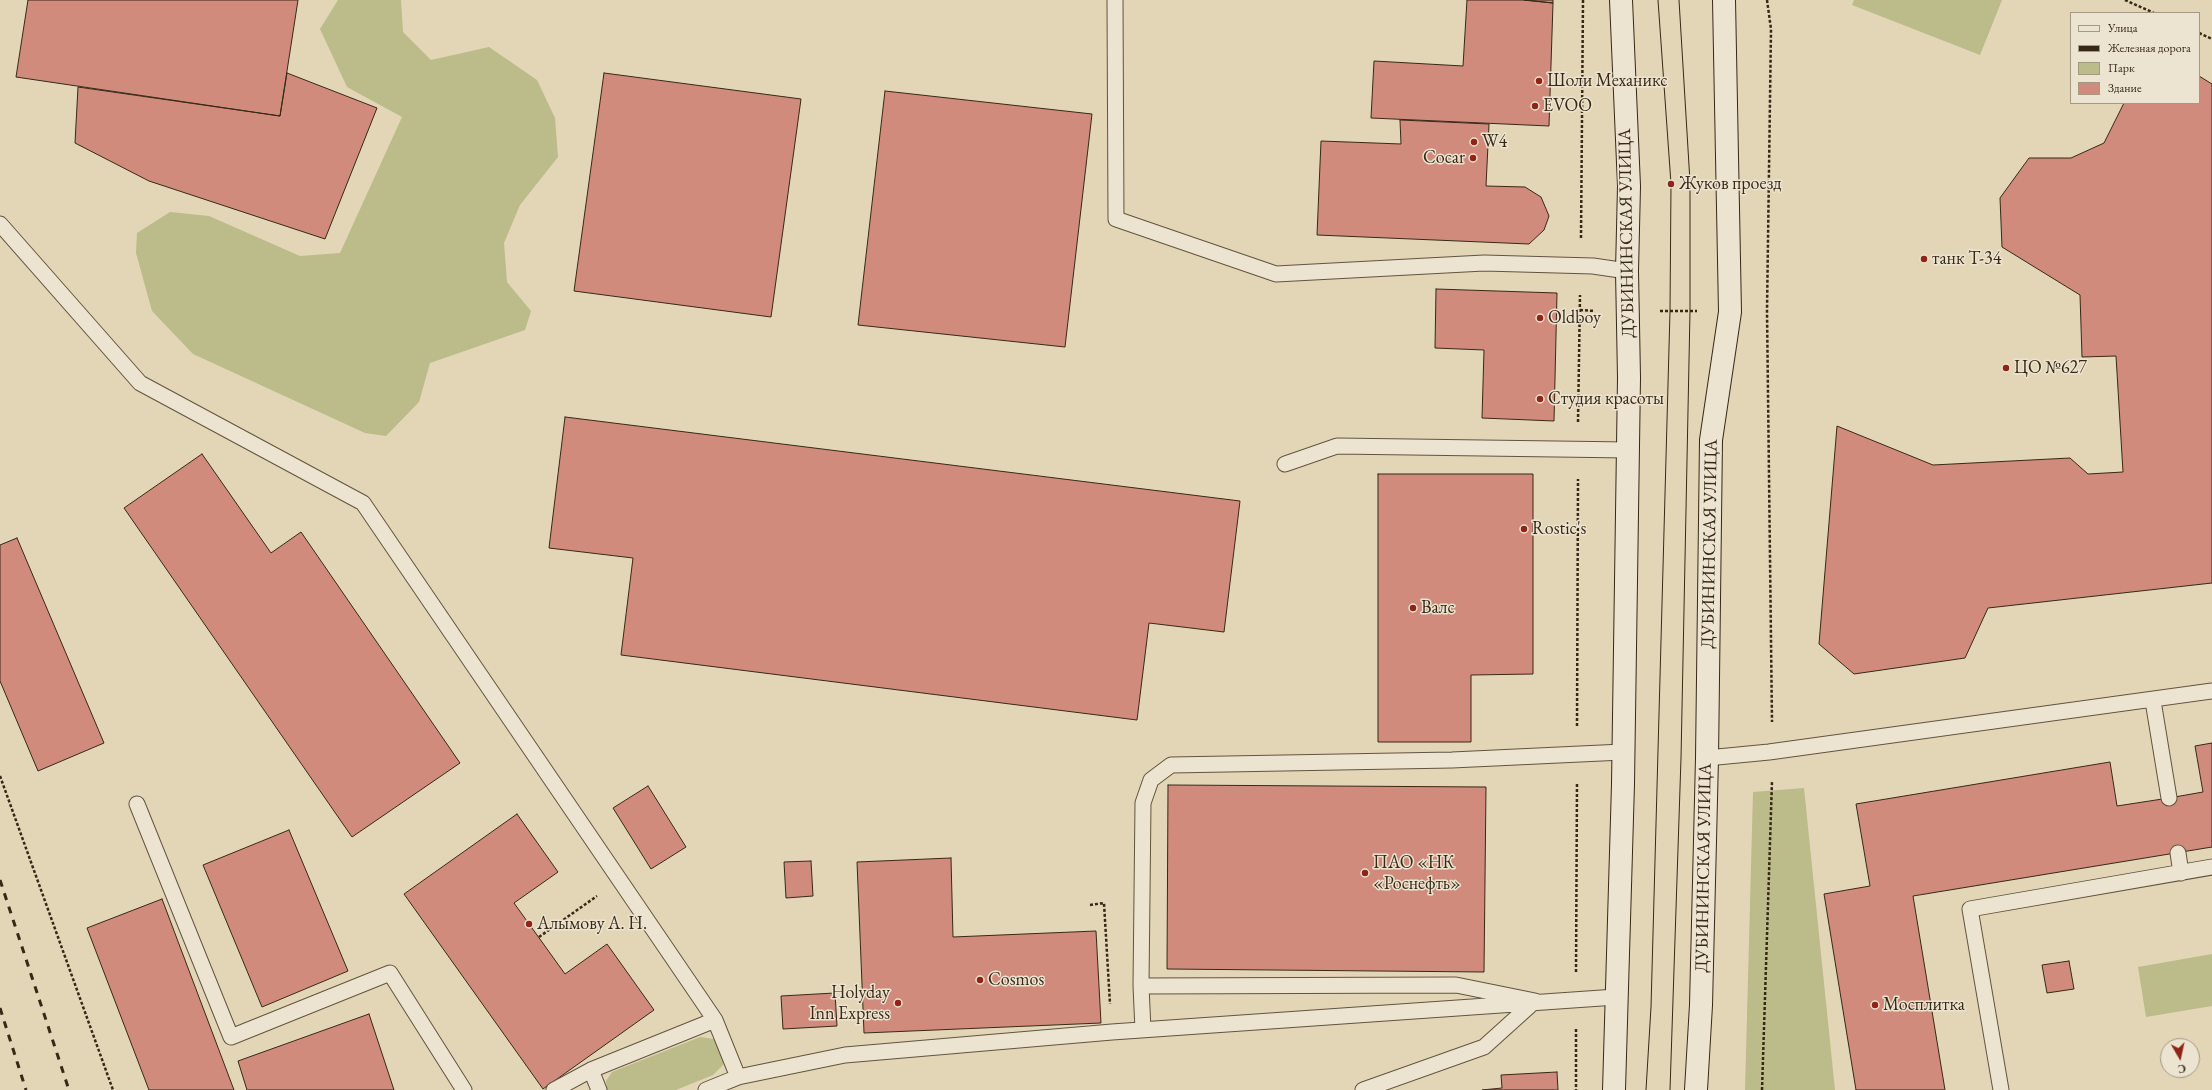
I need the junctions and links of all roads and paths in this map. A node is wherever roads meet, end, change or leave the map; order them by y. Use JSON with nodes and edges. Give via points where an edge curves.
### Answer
{"nodes":[{"id":1,"x":1115,"y":0,"type":"edge"},
{"id":2,"x":1584,"y":0,"type":"edge"},
{"id":3,"x":1621,"y":0,"type":"edge"},
{"id":4,"x":1724,"y":0,"type":"edge"},
{"id":5,"x":1767,"y":0,"type":"edge"},
{"id":6,"x":2125,"y":0,"type":"edge"},
{"id":7,"x":2152,"y":12,"type":"edge"},
{"id":8,"x":2200,"y":33,"type":"edge"},
{"id":9,"x":2212,"y":39,"type":"edge"},
{"id":10,"x":0,"y":224,"type":"edge"},
{"id":11,"x":1580,"y":265,"type":"junction"},
{"id":12,"x":1627,"y":271,"type":"junction"},
{"id":13,"x":1580,"y":310,"type":"junction"},
{"id":14,"x":1767,"y":311,"type":"junction"},
{"id":15,"x":1627,"y":312,"type":"junction"},
{"id":16,"x":1730,"y":312,"type":"junction"},
{"id":17,"x":1578,"y":450,"type":"junction"},
{"id":18,"x":1628,"y":450,"type":"junction"},
{"id":19,"x":1285,"y":464,"type":"dead end"},
{"id":20,"x":2212,"y":691,"type":"edge"},
{"id":21,"x":2153,"y":701,"type":"junction"},
{"id":22,"x":1623,"y":752,"type":"junction"},
{"id":23,"x":1769,"y":752,"type":"junction"},
{"id":24,"x":1577,"y":754,"type":"junction"},
{"id":25,"x":1707,"y":758,"type":"junction"},
{"id":26,"x":0,"y":776,"type":"edge"},
{"id":27,"x":2169,"y":798,"type":"dead end"},
{"id":28,"x":137,"y":804,"type":"dead end"},
{"id":29,"x":2178,"y":853,"type":"dead end"},
{"id":30,"x":2212,"y":868,"type":"edge"},
{"id":31,"x":2181,"y":873,"type":"junction"},
{"id":32,"x":1090,"y":905,"type":"dead end"},
{"id":33,"x":570,"y":914,"type":"dead end"},
{"id":34,"x":539,"y":937,"type":"dead end"},
{"id":35,"x":1140,"y":986,"type":"junction"},
{"id":36,"x":1616,"y":997,"type":"junction"},
{"id":37,"x":1576,"y":1000,"type":"junction"},
{"id":38,"x":1535,"y":1001,"type":"junction"},
{"id":39,"x":715,"y":1020,"type":"junction"},
{"id":40,"x":1143,"y":1030,"type":"junction"},
{"id":41,"x":1112,"y":1032,"type":"junction"},
{"id":42,"x":591,"y":1070,"type":"junction"},
{"id":43,"x":738,"y":1077,"type":"junction"},
{"id":44,"x":113,"y":1090,"type":"edge"},
{"id":45,"x":464,"y":1090,"type":"edge"},
{"id":46,"x":554,"y":1090,"type":"edge"},
{"id":47,"x":600,"y":1090,"type":"edge"},
{"id":48,"x":706,"y":1090,"type":"edge"},
{"id":49,"x":1363,"y":1090,"type":"edge"},
{"id":50,"x":1576,"y":1090,"type":"edge"},
{"id":51,"x":1614,"y":1090,"type":"edge"},
{"id":52,"x":1696,"y":1090,"type":"edge"},
{"id":53,"x":1762,"y":1090,"type":"edge"},
{"id":54,"x":2001,"y":1090,"type":"edge"}],
"edges":[{"from":1,"to":11,"type":"lane","via":[[1116,219],[1276,274],[1484,263]]},
{"from":2,"to":11,"type":"path"},
{"from":3,"to":12,"type":"main road","name":"ДУБИНИНСКАЯ УЛИЦА","via":[[1629,186]]},
{"from":4,"to":16,"type":"main road","name":"ДУБИНИНСКАЯ УЛИЦА"},
{"from":5,"to":14,"type":"path","via":[[1771,29]]},
{"from":6,"to":7,"type":"path"},
{"from":8,"to":9,"type":"path"},
{"from":10,"to":39,"type":"lane","via":[[140,382],[362,503]]},
{"from":11,"to":12,"type":"lane"},
{"from":11,"to":13,"type":"path"},
{"from":12,"to":15,"type":"main road","name":"ДУБИНИНСКАЯ УЛИЦА"},
{"from":13,"to":15,"type":"path"},
{"from":13,"to":17,"type":"path"},
{"from":14,"to":16,"type":"path"},
{"from":14,"to":23,"type":"path","via":[[1772,727]]},
{"from":15,"to":16,"type":"path"},
{"from":15,"to":18,"type":"main road","name":"ДУБИНИНСКАЯ УЛИЦА"},
{"from":16,"to":25,"type":"main road","name":"ДУБИНИНСКАЯ УЛИЦА","via":[[1711,440]]},
{"from":17,"to":18,"type":"lane"},
{"from":17,"to":19,"type":"lane","via":[[1337,446]]},
{"from":17,"to":24,"type":"path"},
{"from":18,"to":22,"type":"main road","name":"ДУБИНИНСКАЯ УЛИЦА"},
{"from":20,"to":21,"type":"lane"},
{"from":21,"to":23,"type":"lane"},
{"from":21,"to":27,"type":"lane"},
{"from":22,"to":24,"type":"lane"},
{"from":22,"to":36,"type":"main road","name":"ДУБИНИНСКАЯ УЛИЦА"},
{"from":23,"to":25,"type":"lane"},
{"from":23,"to":53,"type":"path","via":[[1772,779]]},
{"from":24,"to":35,"type":"lane","via":[[1452,760],[1171,765],[1151,780],[1143,803]]},
{"from":24,"to":37,"type":"path"},
{"from":25,"to":52,"type":"main road","name":"ДУБИНИНСКАЯ УЛИЦА","via":[[1701,1005]]},
{"from":26,"to":44,"type":"path"},
{"from":28,"to":45,"type":"lane","via":[[232,1037],[390,973]]},
{"from":29,"to":31,"type":"lane"},
{"from":30,"to":31,"type":"lane"},
{"from":31,"to":54,"type":"lane","via":[[1970,909]]},
{"from":32,"to":41,"type":"path","via":[[1104,903]]},
{"from":33,"to":34,"type":"path"},
{"from":35,"to":38,"type":"lane","via":[[1456,985]]},
{"from":35,"to":40,"type":"lane"},
{"from":36,"to":37,"type":"lane"},
{"from":36,"to":51,"type":"main road","name":"ДУБИНИНСКАЯ УЛИЦА"},
{"from":37,"to":38,"type":"lane"},
{"from":37,"to":50,"type":"path"},
{"from":38,"to":40,"type":"lane"},
{"from":38,"to":49,"type":"lane","via":[[1484,1047]]},
{"from":39,"to":42,"type":"lane"},
{"from":39,"to":43,"type":"lane"},
{"from":40,"to":41,"type":"lane"},
{"from":41,"to":43,"type":"lane","via":[[845,1055]]},
{"from":42,"to":46,"type":"lane"},
{"from":42,"to":47,"type":"lane"},
{"from":43,"to":48,"type":"lane"}]}
